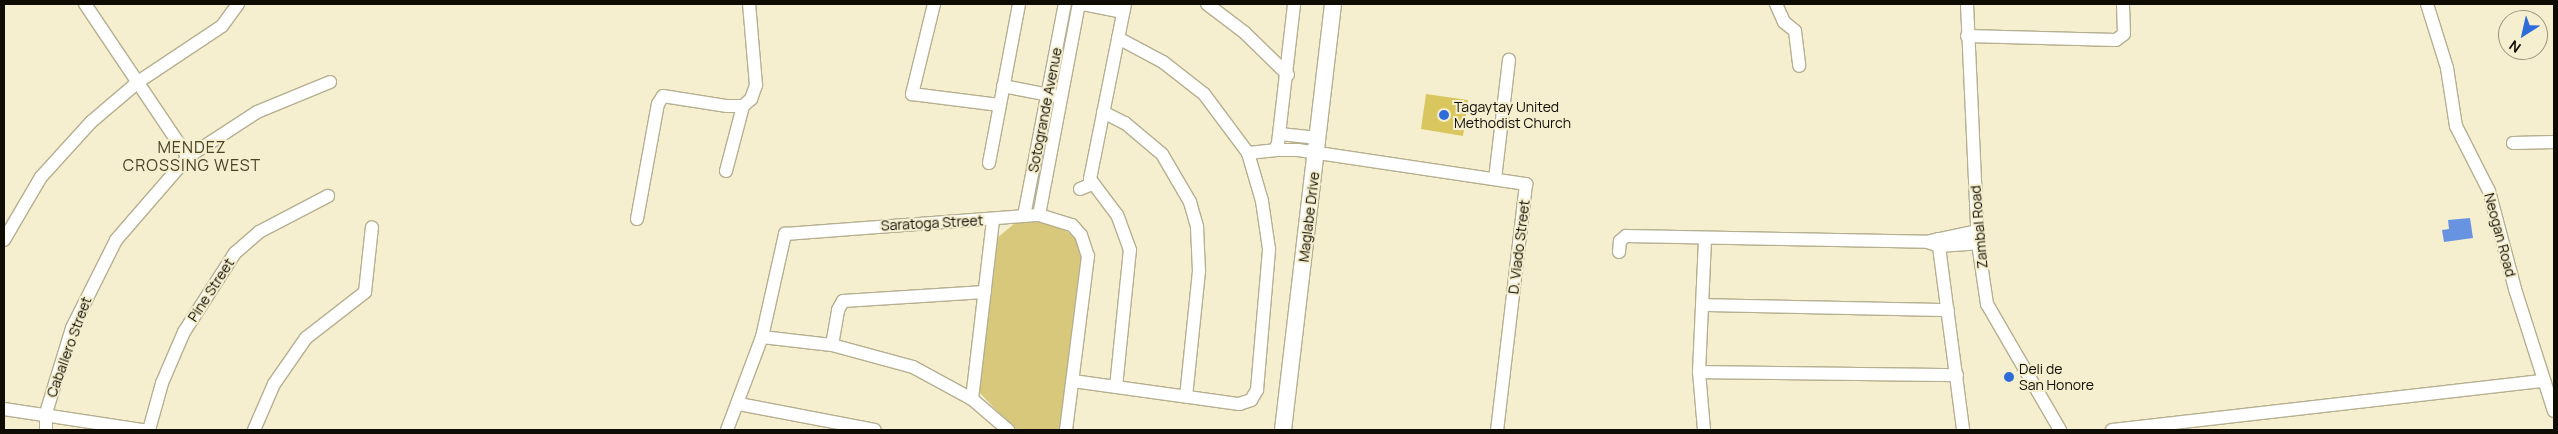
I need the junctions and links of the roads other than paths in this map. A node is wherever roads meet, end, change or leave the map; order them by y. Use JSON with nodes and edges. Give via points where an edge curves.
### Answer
{"nodes":[{"id":1,"x":86,"y":4,"type":"edge"},
{"id":2,"x":238,"y":4,"type":"edge"},
{"id":3,"x":749,"y":4,"type":"edge"},
{"id":4,"x":934,"y":4,"type":"edge"},
{"id":5,"x":1018,"y":4,"type":"edge"},
{"id":6,"x":1065,"y":4,"type":"edge"},
{"id":7,"x":1079,"y":4,"type":"edge"},
{"id":8,"x":1083,"y":4,"type":"edge"},
{"id":9,"x":1207,"y":4,"type":"edge"},
{"id":10,"x":1294,"y":4,"type":"edge"},
{"id":11,"x":1333,"y":4,"type":"edge"},
{"id":12,"x":1776,"y":4,"type":"edge"},
{"id":13,"x":1967,"y":4,"type":"edge"},
{"id":14,"x":2123,"y":4,"type":"edge"},
{"id":15,"x":2427,"y":4,"type":"edge"},
{"id":16,"x":1124,"y":8,"type":"edge"},
{"id":17,"x":1967,"y":36,"type":"junction"},
{"id":18,"x":1118,"y":38,"type":"junction"},
{"id":19,"x":1509,"y":60,"type":"dead end"},
{"id":20,"x":1799,"y":66,"type":"dead end"},
{"id":21,"x":1288,"y":75,"type":"junction"},
{"id":22,"x":138,"y":82,"type":"junction"},
{"id":23,"x":330,"y":82,"type":"dead end"},
{"id":24,"x":1003,"y":86,"type":"junction"},
{"id":25,"x":1055,"y":96,"type":"junction"},
{"id":26,"x":999,"y":105,"type":"junction"},
{"id":27,"x":743,"y":106,"type":"junction"},
{"id":28,"x":1102,"y":112,"type":"junction"},
{"id":29,"x":1280,"y":134,"type":"junction"},
{"id":30,"x":2554,"y":142,"type":"edge"},
{"id":31,"x":2512,"y":143,"type":"dead end"},
{"id":32,"x":1317,"y":146,"type":"junction"},
{"id":33,"x":1275,"y":150,"type":"junction"},
{"id":34,"x":1248,"y":154,"type":"junction"},
{"id":35,"x":188,"y":158,"type":"junction"},
{"id":36,"x":989,"y":164,"type":"dead end"},
{"id":37,"x":726,"y":171,"type":"dead end"},
{"id":38,"x":1495,"y":179,"type":"junction"},
{"id":39,"x":1092,"y":184,"type":"junction"},
{"id":40,"x":1080,"y":189,"type":"dead end"},
{"id":41,"x":328,"y":196,"type":"dead end"},
{"id":42,"x":1039,"y":214,"type":"junction"},
{"id":43,"x":1024,"y":216,"type":"junction"},
{"id":44,"x":637,"y":219,"type":"dead end"},
{"id":45,"x":993,"y":219,"type":"junction"},
{"id":46,"x":372,"y":227,"type":"dead end"},
{"id":47,"x":1978,"y":237,"type":"junction"},
{"id":48,"x":1705,"y":238,"type":"junction"},
{"id":49,"x":4,"y":240,"type":"edge"},
{"id":50,"x":1935,"y":242,"type":"junction"},
{"id":51,"x":1619,"y":252,"type":"dead end"},
{"id":52,"x":984,"y":292,"type":"junction"},
{"id":53,"x":1702,"y":305,"type":"junction"},
{"id":54,"x":1948,"y":310,"type":"junction"},
{"id":55,"x":762,"y":336,"type":"junction"},
{"id":56,"x":832,"y":345,"type":"junction"},
{"id":57,"x":1699,"y":372,"type":"junction"},
{"id":58,"x":1957,"y":375,"type":"junction"},
{"id":59,"x":1073,"y":381,"type":"junction"},
{"id":60,"x":2544,"y":381,"type":"junction"},
{"id":61,"x":1116,"y":386,"type":"junction"},
{"id":62,"x":1186,"y":396,"type":"junction"},
{"id":63,"x":972,"y":399,"type":"junction"},
{"id":64,"x":739,"y":404,"type":"junction"},
{"id":65,"x":4,"y":409,"type":"edge"},
{"id":66,"x":2554,"y":411,"type":"edge"},
{"id":67,"x":46,"y":413,"type":"junction"},
{"id":68,"x":1005,"y":429,"type":"edge"},
{"id":69,"x":46,"y":430,"type":"edge"},
{"id":70,"x":143,"y":430,"type":"edge"},
{"id":71,"x":149,"y":430,"type":"edge"},
{"id":72,"x":254,"y":430,"type":"edge"},
{"id":73,"x":727,"y":430,"type":"edge"},
{"id":74,"x":875,"y":430,"type":"edge"},
{"id":75,"x":1066,"y":430,"type":"edge"},
{"id":76,"x":1283,"y":430,"type":"edge"},
{"id":77,"x":1497,"y":430,"type":"edge"},
{"id":78,"x":1704,"y":430,"type":"edge"},
{"id":79,"x":1963,"y":430,"type":"edge"},
{"id":80,"x":2060,"y":430,"type":"edge"},
{"id":81,"x":2112,"y":430,"type":"edge"}],
"edges":[{"from":1,"to":22,"type":"street"},
{"from":2,"to":22,"type":"street","via":[[222,26]]},
{"from":3,"to":27,"type":"street","via":[[756,85]]},
{"from":4,"to":26,"type":"street","via":[[912,94]]},
{"from":5,"to":24,"type":"street"},
{"from":6,"to":25,"type":"street","name":"Sotogrande Avenue"},
{"from":7,"to":25,"type":"street","name":"Sotogrande Avenue"},
{"from":8,"to":16,"type":"street"},
{"from":9,"to":21,"type":"street","via":[[1245,33]]},
{"from":10,"to":21,"type":"street"},
{"from":11,"to":32,"type":"main road","name":"Maglabe Drive"},
{"from":12,"to":20,"type":"street","via":[[1784,22],[1795,31]]},
{"from":13,"to":17,"type":"street","name":"Zambal Road"},
{"from":14,"to":17,"type":"street","via":[[2124,34],[2116,40]]},
{"from":15,"to":60,"type":"street","name":"Neogan Road","via":[[2447,68],[2456,126],[2489,191]]},
{"from":16,"to":18,"type":"street"},
{"from":17,"to":47,"type":"street","name":"Zambal Road"},
{"from":18,"to":28,"type":"street"},
{"from":18,"to":34,"type":"street","via":[[1163,62],[1204,94]]},
{"from":19,"to":38,"type":"street"},
{"from":21,"to":29,"type":"street"},
{"from":22,"to":35,"type":"street"},
{"from":22,"to":49,"type":"street","via":[[50,166]]},
{"from":23,"to":35,"type":"street","name":"Caballero Street","via":[[257,112]]},
{"from":24,"to":25,"type":"street"},
{"from":24,"to":26,"type":"street"},
{"from":25,"to":42,"type":"street","name":"Sotogrande Avenue"},
{"from":25,"to":43,"type":"street","name":"Sotogrande Avenue"},
{"from":26,"to":36,"type":"street"},
{"from":27,"to":37,"type":"street"},
{"from":27,"to":44,"type":"street","via":[[663,96],[658,104]]},
{"from":28,"to":39,"type":"street"},
{"from":28,"to":62,"type":"street","via":[[1125,123],[1162,154],[1186,194],[1197,227],[1199,271]]},
{"from":29,"to":32,"type":"street"},
{"from":29,"to":33,"type":"street"},
{"from":30,"to":31,"type":"street"},
{"from":32,"to":33,"type":"street"},
{"from":32,"to":38,"type":"street","name":"D. Viado Street"},
{"from":32,"to":76,"type":"main road","name":"Maglabe Drive"},
{"from":33,"to":34,"type":"street"},
{"from":34,"to":62,"type":"street","via":[[1262,201],[1269,249],[1256,390],[1245,404]]},
{"from":35,"to":67,"type":"street","name":"Caballero Street","via":[[116,240],[72,328]]},
{"from":38,"to":77,"type":"street","name":"D. Viado Street","via":[[1523,182],[1526,186]]},
{"from":39,"to":40,"type":"street"},
{"from":39,"to":61,"type":"street","via":[[1117,215],[1130,250]]},
{"from":41,"to":71,"type":"street","name":"Pine Street","via":[[259,232],[235,253],[184,332],[162,383]]},
{"from":42,"to":43,"type":"street","name":"Saratoga Street"},
{"from":42,"to":59,"type":"street","name":"Saratoga Street","via":[[1072,225],[1081,235],[1088,256]]},
{"from":43,"to":45,"type":"street","name":"Saratoga Street"},
{"from":45,"to":52,"type":"street"},
{"from":45,"to":55,"type":"street","name":"Saratoga Street","via":[[791,230],[782,240]]},
{"from":46,"to":72,"type":"street","via":[[364,292],[306,338],[274,384]]},
{"from":47,"to":50,"type":"street"},
{"from":47,"to":80,"type":"street","name":"Zambal Road","via":[[1991,315]]},
{"from":48,"to":50,"type":"street"},
{"from":48,"to":51,"type":"street","via":[[1626,236],[1620,241]]},
{"from":48,"to":53,"type":"street"},
{"from":50,"to":54,"type":"street"},
{"from":52,"to":56,"type":"street","via":[[843,301],[838,310]]},
{"from":52,"to":63,"type":"street"},
{"from":53,"to":54,"type":"street"},
{"from":53,"to":57,"type":"street"},
{"from":54,"to":58,"type":"street"},
{"from":55,"to":56,"type":"street"},
{"from":55,"to":64,"type":"street","name":"Saratoga Street"},
{"from":56,"to":63,"type":"street","via":[[913,366]]},
{"from":57,"to":58,"type":"street"},
{"from":57,"to":78,"type":"street"},
{"from":58,"to":79,"type":"street"},
{"from":59,"to":61,"type":"street"},
{"from":59,"to":75,"type":"street","name":"Saratoga Street"},
{"from":60,"to":66,"type":"street","name":"Neogan Road"},
{"from":60,"to":81,"type":"street"},
{"from":61,"to":62,"type":"street"},
{"from":63,"to":68,"type":"street"},
{"from":64,"to":73,"type":"street","name":"Saratoga Street"},
{"from":64,"to":74,"type":"street"},
{"from":65,"to":67,"type":"street"},
{"from":67,"to":69,"type":"street","name":"Caballero Street"},
{"from":67,"to":70,"type":"street"}]}
